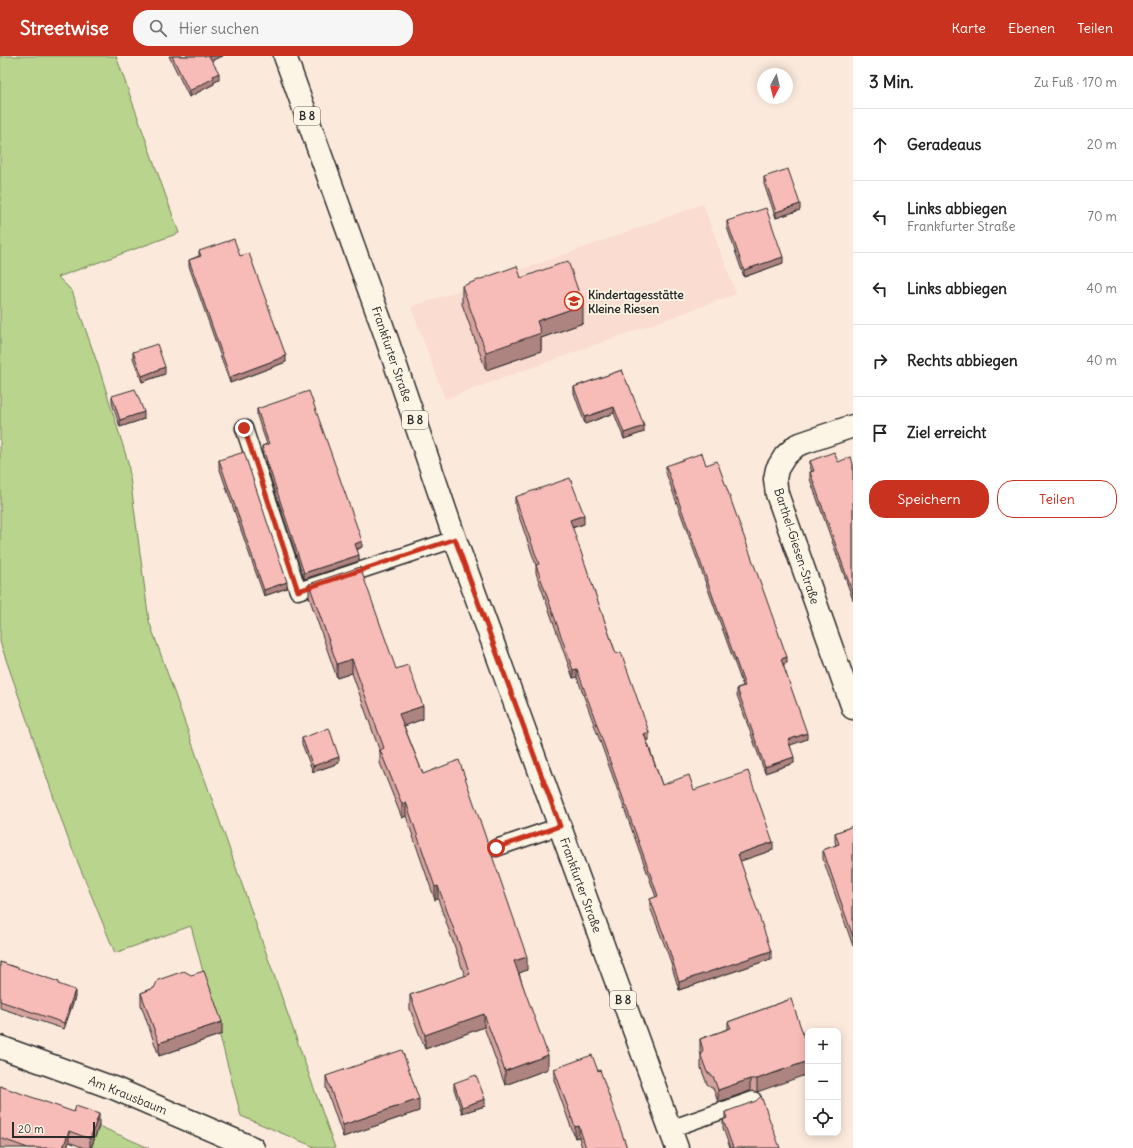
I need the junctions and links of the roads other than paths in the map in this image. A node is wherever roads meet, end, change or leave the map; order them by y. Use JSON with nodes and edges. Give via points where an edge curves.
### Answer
{"nodes":[{"id":1,"x":285,"y":56,"type":"edge"},
{"id":2,"x":853,"y":426,"type":"edge"},
{"id":3,"x":244,"y":428,"type":"dead end"},
{"id":4,"x":455,"y":539,"type":"junction"},
{"id":5,"x":853,"y":708,"type":"edge"},
{"id":6,"x":560,"y":826,"type":"junction"},
{"id":7,"x":496,"y":848,"type":"dead end"},
{"id":8,"x":0,"y":1047,"type":"edge"},
{"id":9,"x":753,"y":1100,"type":"edge"},
{"id":10,"x":673,"y":1138,"type":"edge"},
{"id":11,"x":254,"y":1148,"type":"edge"}],
"edges":[{"from":1,"to":4,"type":"main road","name":"Frankfurter Straße","number":"B 8","via":[[384,331]]},
{"from":2,"to":5,"type":"main road","name":"Barthel-Giesen-Straße","via":[[797,445],[785,456],[777,469],[775,479],[777,494]]},
{"from":3,"to":4,"type":"lane","via":[[298,591]]},
{"from":4,"to":6,"type":"main road","name":"Frankfurter Straße","number":"B 8"},
{"from":6,"to":7,"type":"lane"},
{"from":6,"to":10,"type":"main road","name":"Frankfurter Straße","number":"B 8"},
{"from":8,"to":11,"type":"main road","name":"Am Krausbaum","via":[[116,1089]]},
{"from":9,"to":10,"type":"lane"}]}
